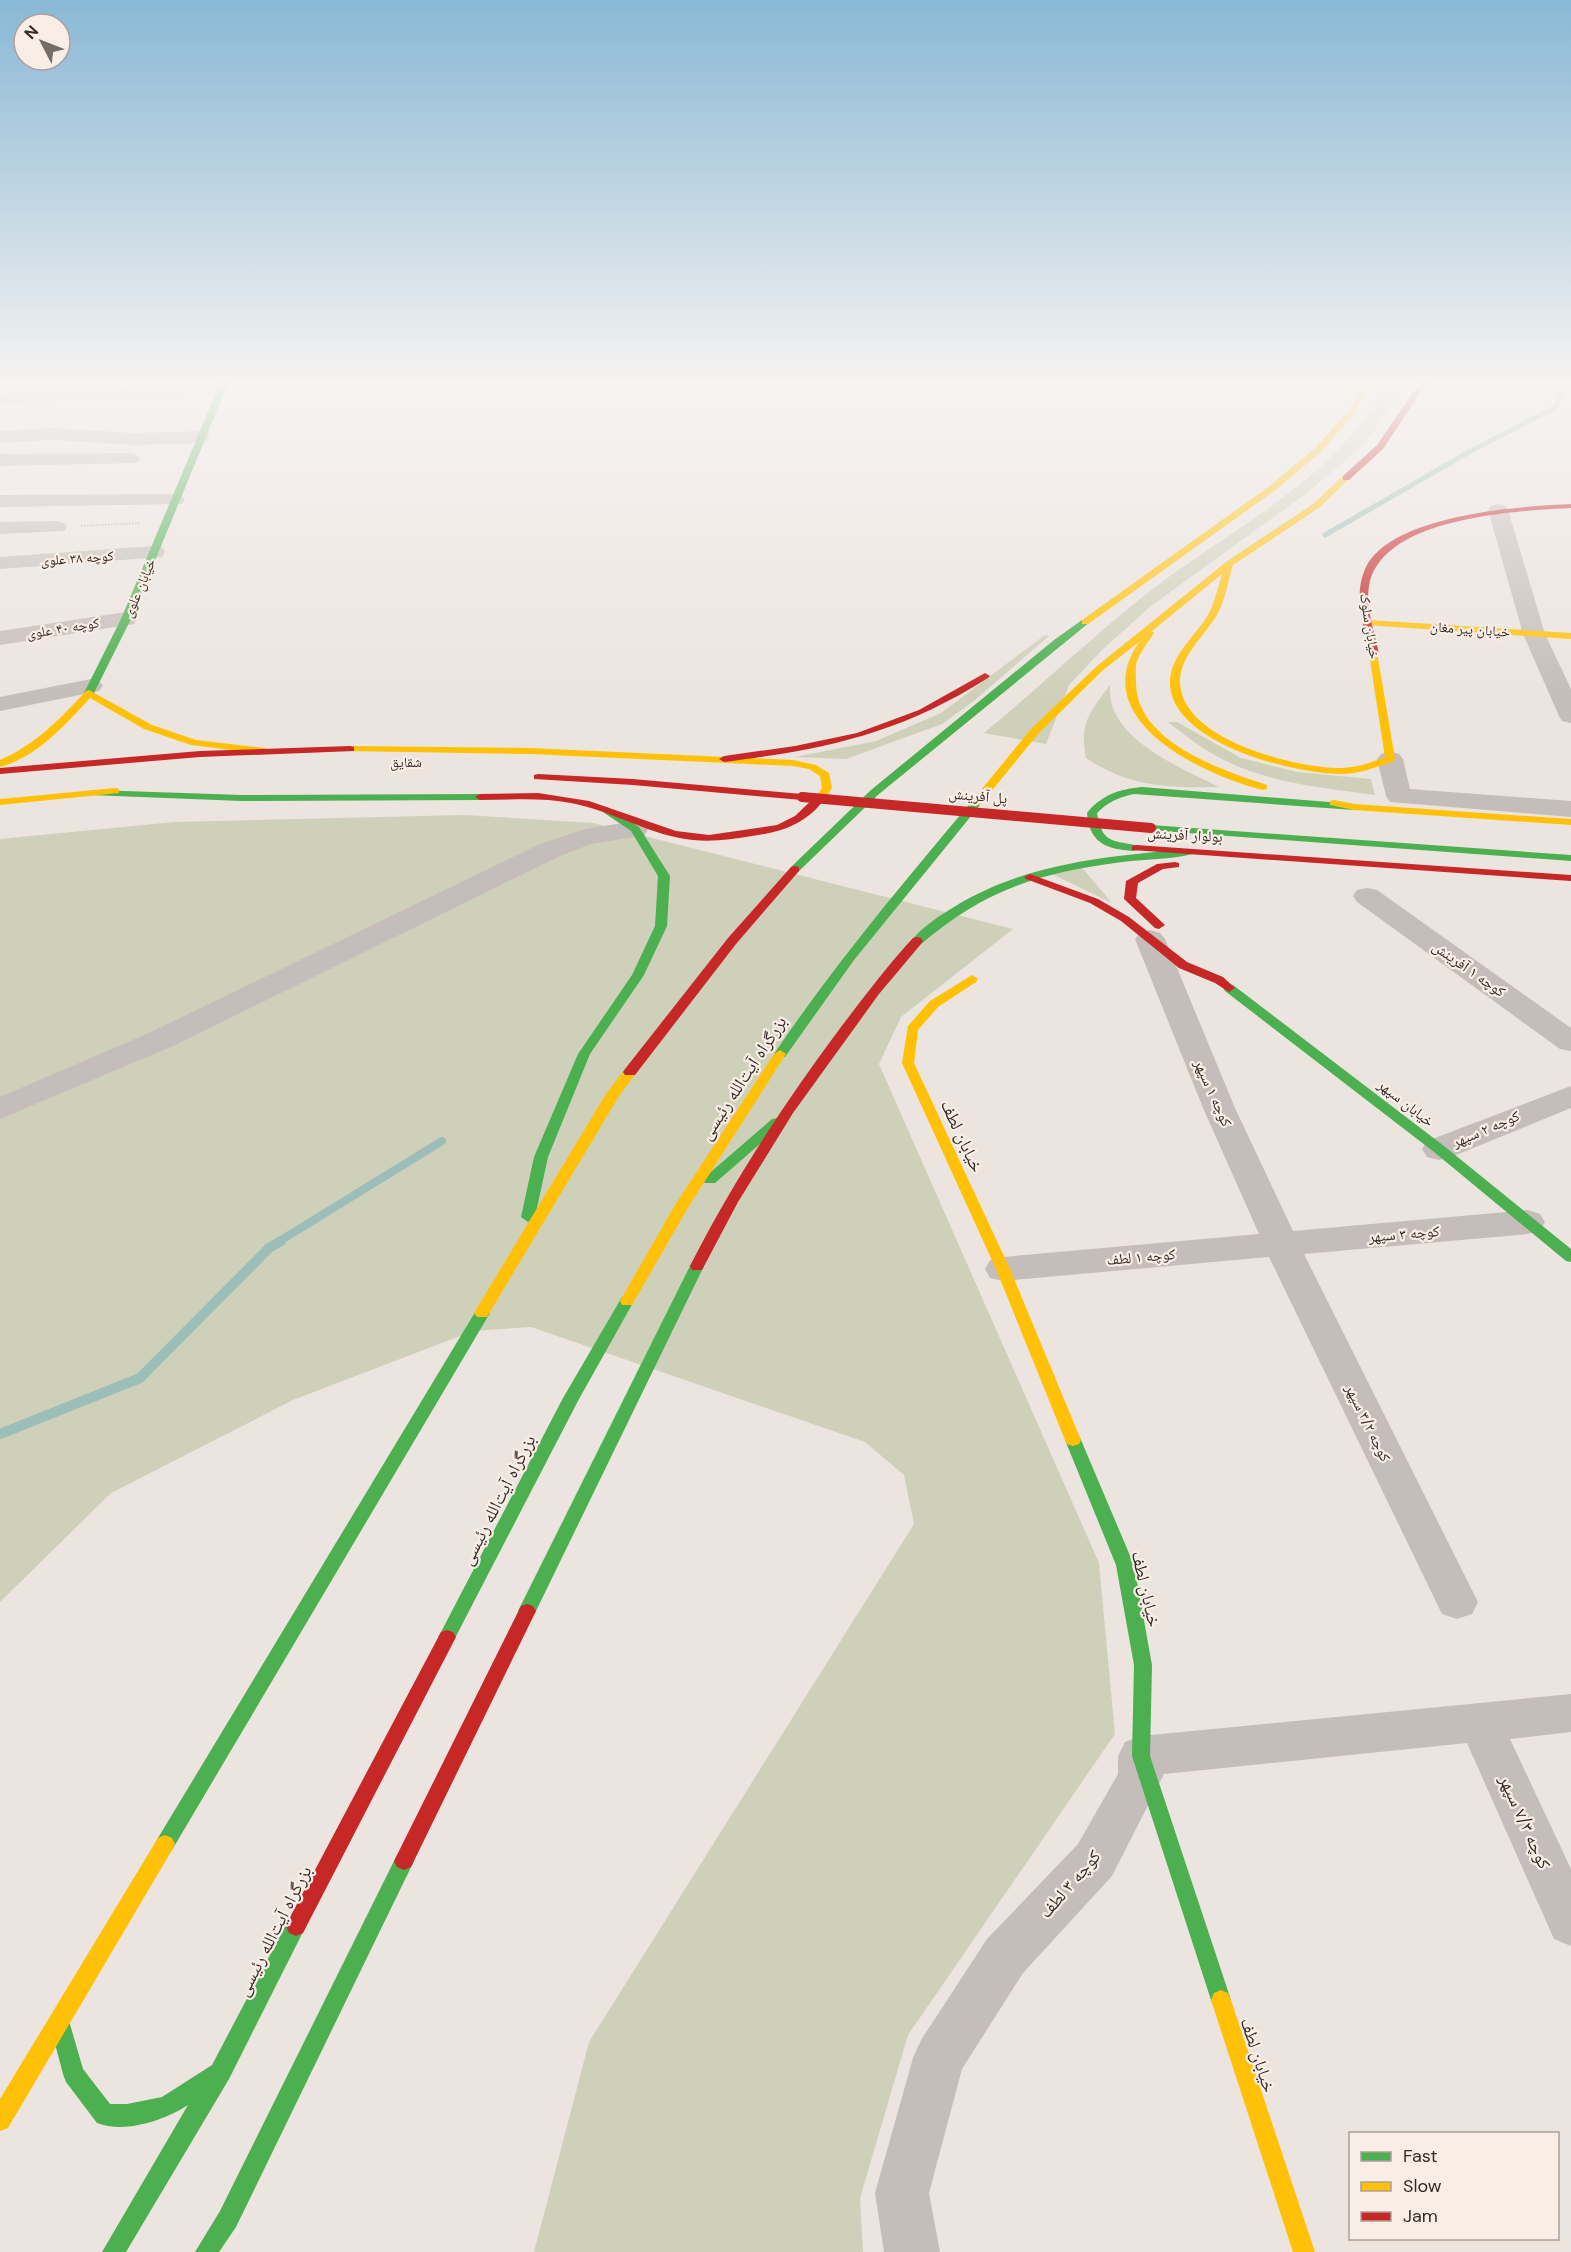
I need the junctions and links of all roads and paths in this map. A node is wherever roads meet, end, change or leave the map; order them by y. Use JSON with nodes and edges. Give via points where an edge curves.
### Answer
{"nodes":[{"id":1,"x":178,"y":486,"type":"edge"},
{"id":2,"x":1275,"y":486,"type":"edge"},
{"id":3,"x":1337,"y":486,"type":"edge"},
{"id":4,"x":175,"y":500,"type":"junction"},
{"id":5,"x":0,"y":501,"type":"edge"},
{"id":6,"x":1571,"y":506,"type":"edge"},
{"id":7,"x":1498,"y":510,"type":"junction"},
{"id":8,"x":166,"y":522,"type":"junction"},
{"id":9,"x":57,"y":527,"type":"joint"},
{"id":10,"x":0,"y":528,"type":"edge"},
{"id":11,"x":154,"y":552,"type":"junction"},
{"id":12,"x":0,"y":563,"type":"edge"},
{"id":13,"x":1229,"y":564,"type":"junction"},
{"id":14,"x":1148,"y":578,"type":"junction"},
{"id":15,"x":1078,"y":610,"type":"dead end"},
{"id":16,"x":1160,"y":618,"type":"junction"},
{"id":17,"x":126,"y":619,"type":"junction"},
{"id":18,"x":1369,"y":622,"type":"junction"},
{"id":19,"x":1534,"y":634,"type":"junction"},
{"id":20,"x":1571,"y":636,"type":"edge"},
{"id":21,"x":0,"y":638,"type":"edge"},
{"id":22,"x":999,"y":664,"type":"dead end"},
{"id":23,"x":90,"y":689,"type":"junction"},
{"id":24,"x":0,"y":704,"type":"edge"},
{"id":25,"x":1571,"y":716,"type":"edge"},
{"id":26,"x":267,"y":751,"type":"junction"},
{"id":27,"x":718,"y":759,"type":"junction"},
{"id":28,"x":1390,"y":759,"type":"junction"},
{"id":29,"x":0,"y":764,"type":"edge"},
{"id":30,"x":0,"y":771,"type":"edge"},
{"id":31,"x":743,"y":775,"type":"dead end"},
{"id":32,"x":519,"y":777,"type":"dead end"},
{"id":33,"x":0,"y":780,"type":"edge"},
{"id":34,"x":812,"y":781,"type":"dead end"},
{"id":35,"x":233,"y":783,"type":"dead end"},
{"id":36,"x":835,"y":783,"type":"dead end"},
{"id":37,"x":859,"y":785,"type":"dead end"},
{"id":38,"x":905,"y":790,"type":"dead end"},
{"id":39,"x":94,"y":793,"type":"junction"},
{"id":40,"x":964,"y":795,"type":"dead end"},
{"id":41,"x":999,"y":798,"type":"dead end"},
{"id":42,"x":0,"y":802,"type":"edge"},
{"id":43,"x":1081,"y":805,"type":"dead end"},
{"id":44,"x":1354,"y":807,"type":"junction"},
{"id":45,"x":1116,"y":808,"type":"dead end"},
{"id":46,"x":1571,"y":809,"type":"edge"},
{"id":47,"x":607,"y":810,"type":"junction"},
{"id":48,"x":1571,"y":822,"type":"edge"},
{"id":49,"x":1151,"y":828,"type":"joint"},
{"id":50,"x":635,"y":829,"type":"junction"},
{"id":51,"x":1189,"y":852,"type":"junction"},
{"id":52,"x":1272,"y":857,"type":"junction"},
{"id":53,"x":1571,"y":858,"type":"edge"},
{"id":54,"x":1030,"y":878,"type":"junction"},
{"id":55,"x":1571,"y":878,"type":"edge"},
{"id":56,"x":1367,"y":896,"type":"dead end"},
{"id":57,"x":1159,"y":935,"type":"junction"},
{"id":58,"x":1203,"y":957,"type":"dead end"},
{"id":59,"x":972,"y":979,"type":"dead end"},
{"id":60,"x":1219,"y":980,"type":"junction"},
{"id":61,"x":1571,"y":1042,"type":"edge"},
{"id":62,"x":1571,"y":1096,"type":"edge"},
{"id":63,"x":0,"y":1109,"type":"edge"},
{"id":64,"x":777,"y":1122,"type":"junction"},
{"id":65,"x":1439,"y":1149,"type":"junction"},
{"id":66,"x":682,"y":1205,"type":"junction"},
{"id":67,"x":1528,"y":1222,"type":"junction"},
{"id":68,"x":523,"y":1241,"type":"junction"},
{"id":69,"x":1280,"y":1245,"type":"junction"},
{"id":70,"x":1571,"y":1257,"type":"edge"},
{"id":71,"x":1003,"y":1269,"type":"junction"},
{"id":72,"x":1457,"y":1602,"type":"dead end"},
{"id":73,"x":1571,"y":1713,"type":"edge"},
{"id":74,"x":1480,"y":1722,"type":"junction"},
{"id":75,"x":1141,"y":1756,"type":"junction"},
{"id":76,"x":1571,"y":1923,"type":"edge"},
{"id":77,"x":60,"y":2021,"type":"junction"},
{"id":78,"x":221,"y":2071,"type":"junction"},
{"id":79,"x":0,"y":2120,"type":"edge"},
{"id":80,"x":113,"y":2252,"type":"edge"},
{"id":81,"x":206,"y":2252,"type":"edge"},
{"id":82,"x":912,"y":2252,"type":"edge"},
{"id":83,"x":1304,"y":2252,"type":"edge"}],
"edges":[{"from":1,"to":4,"type":"main road","name":"خیابان علوی"},
{"from":2,"to":14,"type":"main road"},
{"from":3,"to":13,"type":"main road","via":[[1316,506]]},
{"from":4,"to":5,"type":"street"},
{"from":4,"to":8,"type":"main road","name":"خیابان علوی"},
{"from":6,"to":7,"type":"main road","name":"خیابان سلوک"},
{"from":7,"to":18,"type":"main road","name":"خیابان سلوک","via":[[1409,534],[1375,557],[1364,586]]},
{"from":7,"to":19,"type":"street"},
{"from":8,"to":9,"type":"path"},
{"from":8,"to":11,"type":"main road","name":"خیابان علوی"},
{"from":9,"to":10,"type":"street"},
{"from":11,"to":12,"type":"street","name":"کوچه ۳۸ علوی"},
{"from":11,"to":17,"type":"main road","name":"خیابان علوی"},
{"from":13,"to":16,"type":"main road"},
{"from":13,"to":28,"type":"main road","via":[[1214,611],[1182,662],[1175,681],[1177,698],[1189,713],[1202,727],[1274,761],[1338,771],[1364,769]]},
{"from":14,"to":15,"type":"main road"},
{"from":14,"to":68,"type":"main road","via":[[1057,642],[875,792],[796,868],[725,950],[613,1094]]},
{"from":16,"to":44,"type":"main road","via":[[1131,664],[1130,689],[1139,714],[1155,732],[1176,750],[1229,776]]},
{"from":16,"to":66,"type":"main road","name":"بزرگراه آیت‌الله رئیسی","via":[[1100,668],[1035,731],[868,934],[802,1021]]},
{"from":17,"to":21,"type":"street","name":"کوچه ۴۰ علوی"},
{"from":17,"to":23,"type":"main road","name":"خیابان علوی"},
{"from":18,"to":19,"type":"main road","name":"خیابان پیر مغان"},
{"from":18,"to":28,"type":"main road","name":"خیابان سلوک"},
{"from":19,"to":20,"type":"main road","name":"خیابان پیر مغان"},
{"from":19,"to":25,"type":"street"},
{"from":22,"to":27,"type":"main road","via":[[952,698],[891,728],[841,742]]},
{"from":23,"to":24,"type":"street"},
{"from":23,"to":26,"type":"main road","via":[[148,727],[195,743]]},
{"from":23,"to":29,"type":"main road","name":"خیابان علوی","via":[[55,730]]},
{"from":26,"to":27,"type":"main road","via":[[470,750]]},
{"from":26,"to":30,"type":"main road"},
{"from":27,"to":47,"type":"main road","via":[[812,767],[825,775],[827,788],[816,806],[800,819],[774,831],[747,835],[708,838],[672,832]]},
{"from":28,"to":46,"type":"street","via":[[1399,796]]},
{"from":31,"to":33,"type":"main road","name":"شقایق","via":[[536,761],[220,765]]},
{"from":32,"to":49,"type":"main road","name":"پل آفرینش","bridge":true,"via":[[633,782]]},
{"from":34,"to":36,"type":"main road"},
{"from":35,"to":39,"type":"main road"},
{"from":37,"to":38,"type":"main road"},
{"from":39,"to":42,"type":"main road"},
{"from":39,"to":47,"type":"main road","via":[[242,798],[539,797],[573,800]]},
{"from":40,"to":41,"type":"main road","name":"پل آفرینش"},
{"from":43,"to":45,"type":"main road"},
{"from":44,"to":48,"type":"main road"},
{"from":44,"to":51,"type":"main road","name":"بولوار آفرینش","via":[[1142,790],[1104,798],[1092,813],[1091,830],[1099,840],[1118,846]]},
{"from":47,"to":50,"type":"main road"},
{"from":49,"to":53,"type":"main road","name":"بولوار آفرینش"},
{"from":50,"to":63,"type":"street","via":[[585,837],[550,850],[162,1039]]},
{"from":50,"to":68,"type":"main road","via":[[664,876],[661,926],[638,975],[584,1054],[541,1157]]},
{"from":51,"to":52,"type":"main road","name":"بولوار آفرینش"},
{"from":51,"to":54,"type":"main road","via":[[1089,863]]},
{"from":52,"to":55,"type":"main road","name":"بولوار آفرینش"},
{"from":52,"to":57,"type":"main road","name":"خیابان سپهر","via":[[1161,866],[1132,881],[1130,899]]},
{"from":54,"to":57,"type":"main road","name":"خیابان سپهر","via":[[1094,901]]},
{"from":54,"to":64,"type":"main road","via":[[958,906],[905,951]]},
{"from":56,"to":61,"type":"street","name":"کوچه ۱ آفرینش"},
{"from":57,"to":60,"type":"main road","name":"خیابان سپهر","via":[[1183,965]]},
{"from":57,"to":69,"type":"street","name":"کوچه ۱ سپهر","via":[[1174,1005]]},
{"from":58,"to":60,"type":"main road","name":"خیابان سپهر"},
{"from":59,"to":71,"type":"main road","name":"خیابان لطف","via":[[934,1004],[912,1029],[908,1063]]},
{"from":60,"to":65,"type":"main road","name":"خیابان سپهر"},
{"from":62,"to":65,"type":"street","name":"کوچه ۲ سپهر"},
{"from":64,"to":66,"type":"main road"},
{"from":64,"to":81,"type":"main road","via":[[702,1256],[228,2219]]},
{"from":65,"to":67,"type":"main road","name":"خیابان سپهر"},
{"from":66,"to":78,"type":"main road","name":"بزرگراه آیت‌الله رئیسی","via":[[571,1398]]},
{"from":67,"to":69,"type":"street","name":"کوچه ۳ سپهر"},
{"from":67,"to":70,"type":"main road","name":"خیابان سپهر"},
{"from":68,"to":77,"type":"main road"},
{"from":69,"to":71,"type":"street","name":"کوچه ۱ لطف"},
{"from":69,"to":72,"type":"street","name":"کوچه ۳/۲ سپهر"},
{"from":71,"to":75,"type":"main road","name":"خیابان لطف","via":[[1125,1565],[1143,1665]]},
{"from":73,"to":74,"type":"street"},
{"from":74,"to":75,"type":"street"},
{"from":74,"to":76,"type":"street","name":"کوچه ۷/۳ سپهر"},
{"from":75,"to":82,"type":"street","name":"کوچه ۳ لطف","via":[[1140,1776],[1095,1860],[1005,1956],[939,2058],[902,2193]]},
{"from":75,"to":83,"type":"main road","name":"خیابان لطف"},
{"from":77,"to":78,"type":"main road","via":[[74,2074],[105,2115],[166,2107]]},
{"from":77,"to":79,"type":"main road"},
{"from":78,"to":80,"type":"main road","name":"بزرگراه آیت‌الله رئیسی"}]}
